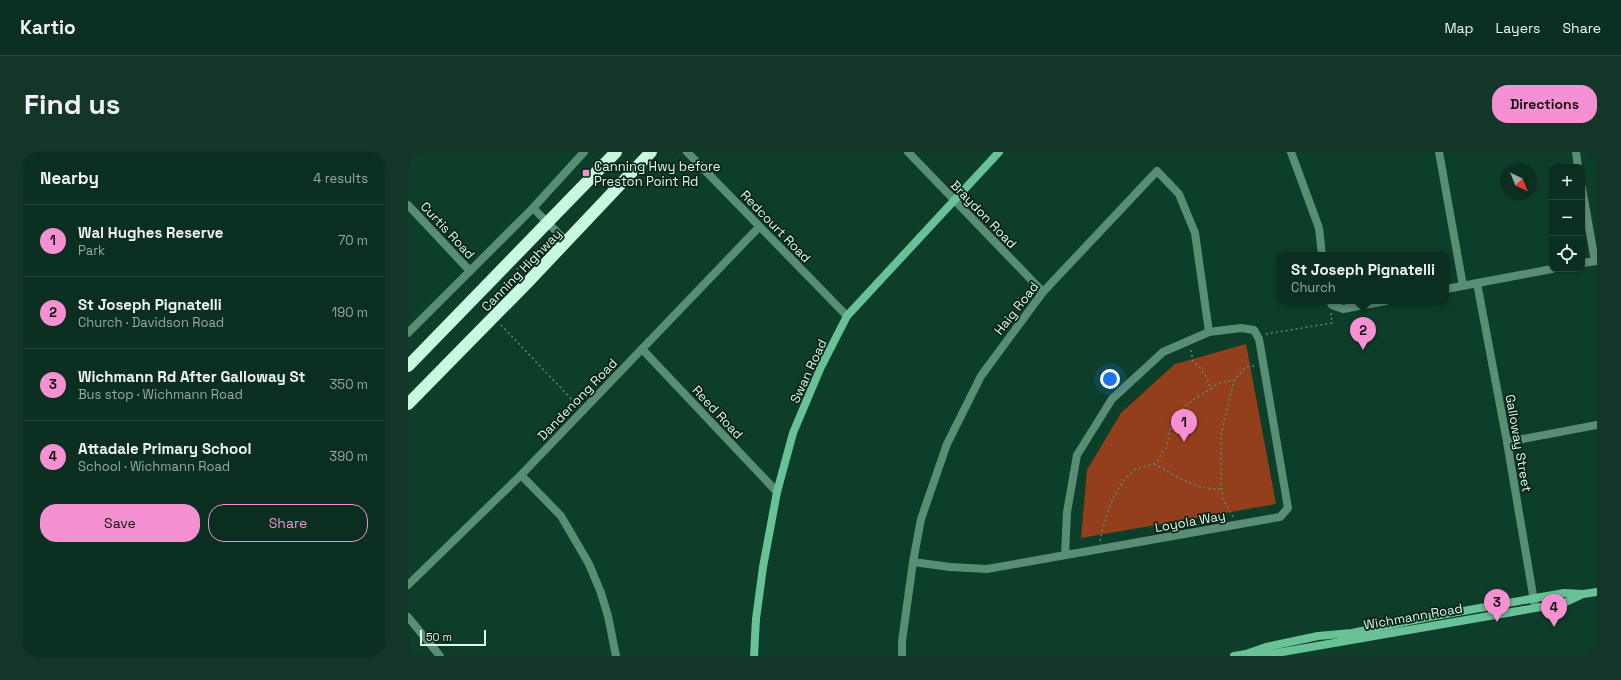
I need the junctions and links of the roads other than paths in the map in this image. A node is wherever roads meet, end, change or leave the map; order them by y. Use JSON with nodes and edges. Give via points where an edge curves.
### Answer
{"nodes":[{"id":1,"x":584,"y":152,"type":"edge"},
{"id":2,"x":616,"y":152,"type":"edge"},
{"id":3,"x":651,"y":152,"type":"edge"},
{"id":4,"x":687,"y":152,"type":"edge"},
{"id":5,"x":908,"y":152,"type":"edge"},
{"id":6,"x":999,"y":152,"type":"edge"},
{"id":7,"x":1291,"y":152,"type":"edge"},
{"id":8,"x":1440,"y":152,"type":"edge"},
{"id":9,"x":1576,"y":152,"type":"edge"},
{"id":10,"x":1578,"y":164,"type":"edge"},
{"id":11,"x":954,"y":200,"type":"junction"},
{"id":12,"x":1584,"y":200,"type":"edge"},
{"id":13,"x":408,"y":205,"type":"edge"},
{"id":14,"x":533,"y":208,"type":"junction"},
{"id":15,"x":547,"y":222,"type":"junction"},
{"id":16,"x":759,"y":227,"type":"junction"},
{"id":17,"x":567,"y":242,"type":"junction"},
{"id":18,"x":1322,"y":252,"type":"edge"},
{"id":19,"x":1596,"y":261,"type":"edge"},
{"id":20,"x":1585,"y":263,"type":"edge"},
{"id":21,"x":1549,"y":270,"type":"edge"},
{"id":22,"x":470,"y":271,"type":"junction"},
{"id":23,"x":1477,"y":283,"type":"junction"},
{"id":24,"x":1463,"y":286,"type":"junction"},
{"id":25,"x":1449,"y":288,"type":"edge"},
{"id":26,"x":1043,"y":292,"type":"junction"},
{"id":27,"x":1333,"y":304,"type":"edge"},
{"id":28,"x":1372,"y":304,"type":"edge"},
{"id":29,"x":847,"y":316,"type":"junction"},
{"id":30,"x":1209,"y":332,"type":"junction"},
{"id":31,"x":408,"y":334,"type":"edge"},
{"id":32,"x":642,"y":348,"type":"junction"},
{"id":33,"x":408,"y":366,"type":"edge"},
{"id":34,"x":408,"y":404,"type":"edge"},
{"id":35,"x":1597,"y":424,"type":"edge"},
{"id":36,"x":1507,"y":442,"type":"junction"},
{"id":37,"x":521,"y":475,"type":"junction"},
{"id":38,"x":777,"y":492,"type":"junction"},
{"id":39,"x":1065,"y":555,"type":"junction"},
{"id":40,"x":913,"y":562,"type":"junction"},
{"id":41,"x":408,"y":585,"type":"edge"},
{"id":42,"x":1597,"y":592,"type":"edge"},
{"id":43,"x":1583,"y":594,"type":"junction"},
{"id":44,"x":1534,"y":598,"type":"junction"},
{"id":45,"x":1535,"y":607,"type":"junction"},
{"id":46,"x":408,"y":617,"type":"edge"},
{"id":47,"x":1246,"y":655,"type":"edge"},
{"id":48,"x":440,"y":656,"type":"edge"},
{"id":49,"x":616,"y":656,"type":"edge"},
{"id":50,"x":754,"y":656,"type":"edge"},
{"id":51,"x":902,"y":656,"type":"edge"},
{"id":52,"x":1234,"y":656,"type":"edge"}],
"edges":[{"from":1,"to":14,"type":"street"},
{"from":2,"to":15,"type":"highway","name":"Canning Highway"},
{"from":3,"to":17,"type":"highway","name":"Canning Highway"},
{"from":4,"to":16,"type":"street","name":"Redcourt Road"},
{"from":5,"to":11,"type":"street","name":"Braydon Road"},
{"from":6,"to":11,"type":"street","name":"Swan Road"},
{"from":7,"to":18,"type":"street","via":[[1319,228]]},
{"from":8,"to":24,"type":"street"},
{"from":9,"to":10,"type":"street"},
{"from":11,"to":26,"type":"street","name":"Braydon Road"},
{"from":11,"to":29,"type":"street","name":"Swan Road"},
{"from":12,"to":19,"type":"street"},
{"from":13,"to":22,"type":"street","name":"Curtis Road"},
{"from":14,"to":15,"type":"street"},
{"from":14,"to":22,"type":"street"},
{"from":15,"to":17,"type":"street"},
{"from":15,"to":33,"type":"highway","name":"Canning Highway"},
{"from":16,"to":29,"type":"street","name":"Redcourt Road"},
{"from":16,"to":32,"type":"street","name":"Dandenong Road"},
{"from":17,"to":34,"type":"highway","name":"Canning Highway"},
{"from":19,"to":20,"type":"street"},
{"from":21,"to":23,"type":"street"},
{"from":22,"to":31,"type":"street"},
{"from":23,"to":24,"type":"street"},
{"from":23,"to":36,"type":"street","name":"Galloway Street"},
{"from":24,"to":25,"type":"street"},
{"from":26,"to":30,"type":"street","name":"Haig Road","via":[[1157,171],[1179,194],[1195,233]]},
{"from":26,"to":40,"type":"street","name":"Haig Road","via":[[981,376],[947,444],[921,519]]},
{"from":27,"to":28,"type":"street","via":[[1343,310]]},
{"from":29,"to":38,"type":"street","name":"Swan Road","via":[[820,369],[793,433]]},
{"from":30,"to":39,"type":"street","via":[[1163,352],[1112,399],[1077,456],[1067,512]]},
{"from":30,"to":39,"type":"street","name":"Loyola Way","via":[[1241,328],[1256,333],[1288,508],[1280,517]]},
{"from":32,"to":37,"type":"street","name":"Dandenong Road"},
{"from":32,"to":38,"type":"street","name":"Reed Road"},
{"from":35,"to":36,"type":"street"},
{"from":36,"to":44,"type":"street","name":"Galloway Street"},
{"from":37,"to":41,"type":"street","name":"Dandenong Road"},
{"from":37,"to":49,"type":"street","via":[[561,516],[589,564],[608,616]]},
{"from":38,"to":50,"type":"street","name":"Swan Road","via":[[763,567]]},
{"from":39,"to":40,"type":"street","name":"Loyola Way","via":[[987,569],[950,568]]},
{"from":40,"to":51,"type":"street","name":"Haig Road"},
{"from":42,"to":43,"type":"street","name":"Wichmann Road"},
{"from":43,"to":44,"type":"street","name":"Wichmann Road","via":[[1564,593]]},
{"from":43,"to":45,"type":"street","name":"Wichmann Road","via":[[1564,603]]},
{"from":44,"to":45,"type":"street","name":"Galloway Street"},
{"from":44,"to":47,"type":"street","name":"Wichmann Road","via":[[1352,633],[1318,636],[1270,646]]},
{"from":45,"to":47,"type":"street","name":"Wichmann Road","via":[[1271,654]]},
{"from":46,"to":48,"type":"street"},
{"from":47,"to":52,"type":"street","name":"Wichmann Road"}]}
